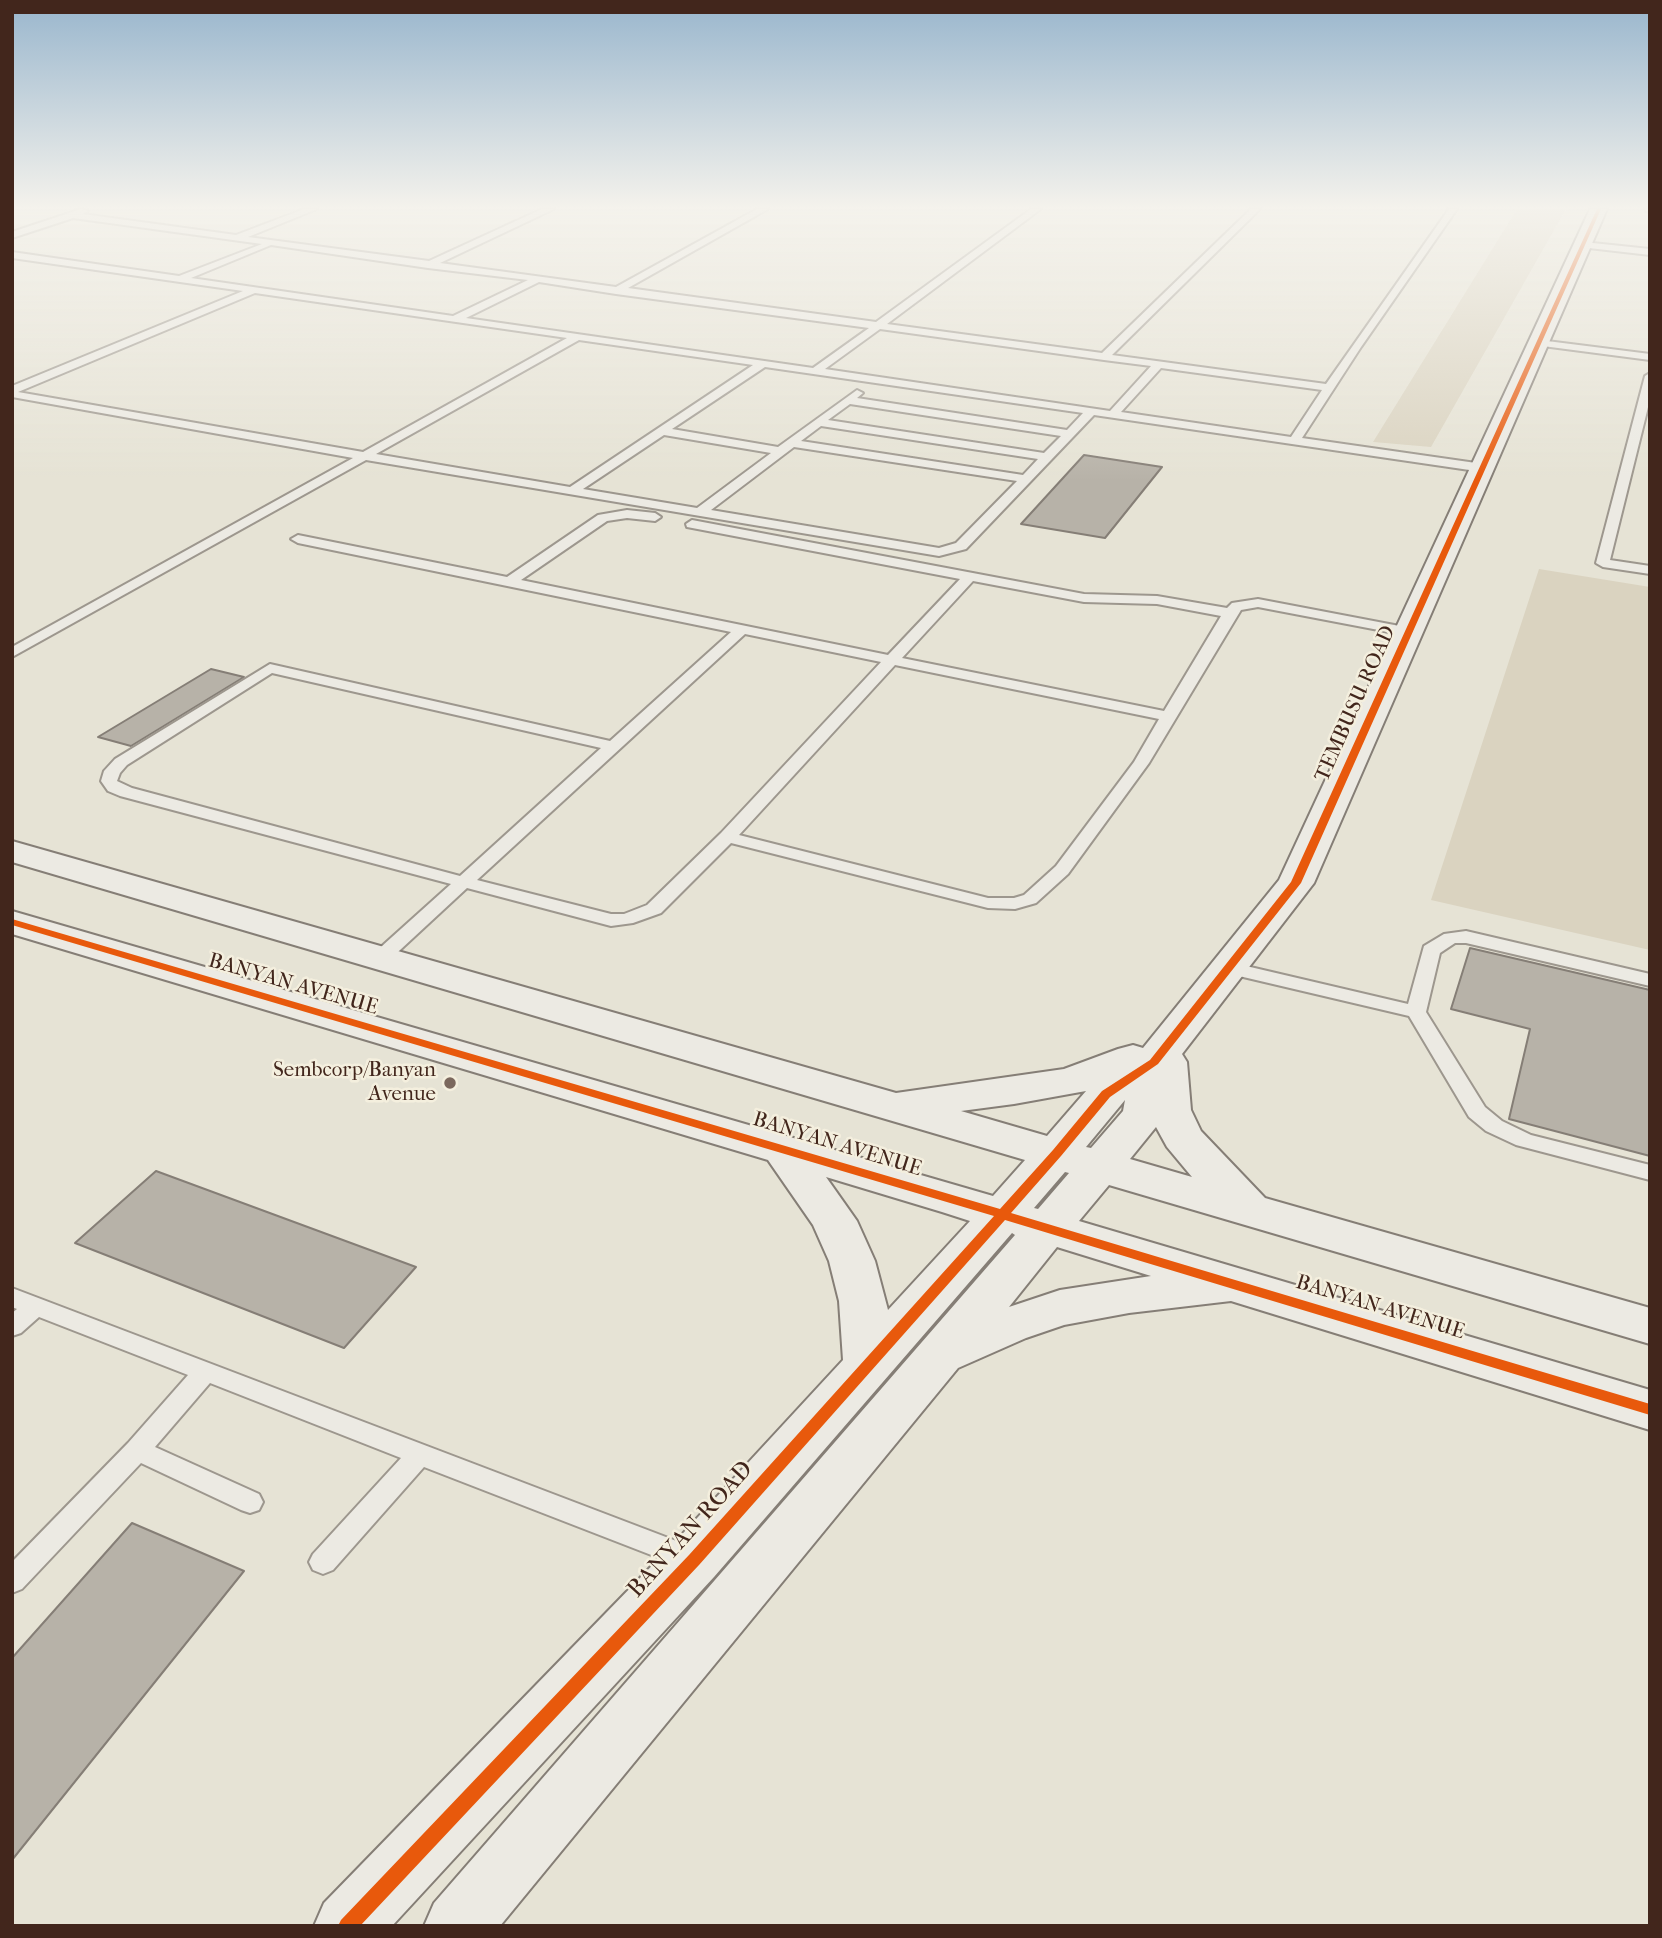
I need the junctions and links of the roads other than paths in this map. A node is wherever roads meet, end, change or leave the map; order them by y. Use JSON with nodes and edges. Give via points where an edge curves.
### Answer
{"nodes":[{"id":1,"x":232,"y":299,"type":"edge"},
{"id":2,"x":319,"y":299,"type":"edge"},
{"id":3,"x":496,"y":299,"type":"edge"},
{"id":4,"x":683,"y":299,"type":"edge"},
{"id":5,"x":917,"y":299,"type":"edge"},
{"id":6,"x":1163,"y":299,"type":"edge"},
{"id":7,"x":1391,"y":299,"type":"edge"},
{"id":8,"x":1559,"y":299,"type":"edge"},
{"id":9,"x":455,"y":319,"type":"junction"},
{"id":10,"x":880,"y":327,"type":"junction"},
{"id":11,"x":579,"y":337,"type":"junction"},
{"id":12,"x":1541,"y":339,"type":"junction"},
{"id":13,"x":1650,"y":350,"type":"edge"},
{"id":14,"x":1104,"y":357,"type":"junction"},
{"id":15,"x":1650,"y":357,"type":"edge"},
{"id":16,"x":764,"y":363,"type":"junction"},
{"id":17,"x":1159,"y":364,"type":"junction"},
{"id":18,"x":816,"y":371,"type":"junction"},
{"id":19,"x":1650,"y":376,"type":"edge"},
{"id":20,"x":874,"y":379,"type":"junction"},
{"id":21,"x":1331,"y":388,"type":"junction"},
{"id":22,"x":12,"y":392,"type":"edge"},
{"id":23,"x":848,"y":400,"type":"junction"},
{"id":24,"x":1092,"y":411,"type":"junction"},
{"id":25,"x":1113,"y":414,"type":"junction"},
{"id":26,"x":818,"y":422,"type":"junction"},
{"id":27,"x":662,"y":431,"type":"junction"},
{"id":28,"x":1069,"y":434,"type":"junction"},
{"id":29,"x":1295,"y":440,"type":"junction"},
{"id":30,"x":787,"y":447,"type":"junction"},
{"id":31,"x":364,"y":456,"type":"junction"},
{"id":32,"x":1046,"y":457,"type":"junction"},
{"id":33,"x":895,"y":459,"type":"junction"},
{"id":34,"x":1483,"y":468,"type":"junction"},
{"id":35,"x":1026,"y":479,"type":"junction"},
{"id":36,"x":573,"y":490,"type":"junction"},
{"id":37,"x":1015,"y":491,"type":"junction"},
{"id":38,"x":699,"y":512,"type":"junction"},
{"id":39,"x":298,"y":539,"type":"dead end"},
{"id":40,"x":1650,"y":570,"type":"edge"},
{"id":41,"x":969,"y":577,"type":"junction"},
{"id":42,"x":509,"y":582,"type":"junction"},
{"id":43,"x":1230,"y":613,"type":"junction"},
{"id":44,"x":741,"y":630,"type":"junction"},
{"id":45,"x":1410,"y":632,"type":"junction"},
{"id":46,"x":12,"y":653,"type":"edge"},
{"id":47,"x":891,"y":660,"type":"junction"},
{"id":48,"x":1170,"y":717,"type":"junction"},
{"id":49,"x":613,"y":746,"type":"junction"},
{"id":50,"x":727,"y":837,"type":"junction"},
{"id":51,"x":12,"y":851,"type":"edge"},
{"id":52,"x":463,"y":882,"type":"junction"},
{"id":53,"x":12,"y":922,"type":"edge"},
{"id":54,"x":379,"y":958,"type":"junction"},
{"id":55,"x":1228,"y":968,"type":"junction"},
{"id":56,"x":1650,"y":980,"type":"edge"},
{"id":57,"x":1416,"y":1012,"type":"junction"},
{"id":58,"x":1159,"y":1054,"type":"junction"},
{"id":59,"x":890,"y":1105,"type":"junction"},
{"id":60,"x":782,"y":1149,"type":"junction"},
{"id":61,"x":1057,"y":1153,"type":"junction"},
{"id":62,"x":1099,"y":1166,"type":"junction"},
{"id":63,"x":1650,"y":1173,"type":"edge"},
{"id":64,"x":1250,"y":1209,"type":"junction"},
{"id":65,"x":1002,"y":1214,"type":"junction"},
{"id":66,"x":1046,"y":1228,"type":"junction"},
{"id":67,"x":1239,"y":1286,"type":"junction"},
{"id":68,"x":12,"y":1297,"type":"edge"},
{"id":69,"x":36,"y":1306,"type":"junction"},
{"id":70,"x":1650,"y":1326,"type":"edge"},
{"id":71,"x":12,"y":1328,"type":"edge"},
{"id":72,"x":937,"y":1357,"type":"junction"},
{"id":73,"x":868,"y":1365,"type":"junction"},
{"id":74,"x":206,"y":1371,"type":"junction"},
{"id":75,"x":1650,"y":1410,"type":"edge"},
{"id":76,"x":137,"y":1450,"type":"junction"},
{"id":77,"x":420,"y":1454,"type":"junction"},
{"id":78,"x":250,"y":1502,"type":"dead end"},
{"id":79,"x":694,"y":1560,"type":"junction"},
{"id":80,"x":323,"y":1562,"type":"dead end"},
{"id":81,"x":12,"y":1581,"type":"edge"},
{"id":82,"x":347,"y":1926,"type":"edge"},
{"id":83,"x":457,"y":1926,"type":"edge"}],
"edges":[{"from":1,"to":22,"type":"lane"},
{"from":2,"to":9,"type":"lane"},
{"from":3,"to":9,"type":"lane"},
{"from":4,"to":10,"type":"lane"},
{"from":5,"to":10,"type":"lane"},
{"from":6,"to":14,"type":"lane"},
{"from":7,"to":21,"type":"lane"},
{"from":8,"to":12,"type":"street","name":"TEMBUSU ROAD"},
{"from":9,"to":11,"type":"lane"},
{"from":10,"to":14,"type":"lane"},
{"from":10,"to":18,"type":"lane"},
{"from":11,"to":16,"type":"lane"},
{"from":11,"to":31,"type":"lane"},
{"from":12,"to":13,"type":"lane"},
{"from":12,"to":15,"type":"lane"},
{"from":12,"to":34,"type":"street","name":"TEMBUSU ROAD"},
{"from":14,"to":17,"type":"lane"},
{"from":16,"to":18,"type":"lane"},
{"from":16,"to":27,"type":"lane"},
{"from":17,"to":21,"type":"lane"},
{"from":17,"to":25,"type":"lane"},
{"from":18,"to":20,"type":"lane"},
{"from":19,"to":40,"type":"lane","via":[[1603,563]]},
{"from":20,"to":23,"type":"lane"},
{"from":20,"to":24,"type":"lane"},
{"from":21,"to":29,"type":"lane"},
{"from":22,"to":31,"type":"lane"},
{"from":23,"to":26,"type":"lane"},
{"from":23,"to":28,"type":"lane"},
{"from":24,"to":25,"type":"lane"},
{"from":24,"to":28,"type":"lane"},
{"from":25,"to":29,"type":"lane"},
{"from":26,"to":30,"type":"lane"},
{"from":26,"to":32,"type":"lane"},
{"from":27,"to":30,"type":"lane"},
{"from":27,"to":36,"type":"lane"},
{"from":28,"to":32,"type":"lane"},
{"from":29,"to":34,"type":"lane"},
{"from":30,"to":33,"type":"lane"},
{"from":30,"to":38,"type":"lane"},
{"from":31,"to":36,"type":"lane"},
{"from":31,"to":46,"type":"lane"},
{"from":32,"to":35,"type":"lane"},
{"from":33,"to":35,"type":"lane"},
{"from":33,"to":37,"type":"lane","via":[[890,465],[902,471]]},
{"from":34,"to":45,"type":"street","name":"TEMBUSU ROAD"},
{"from":35,"to":37,"type":"lane"},
{"from":36,"to":38,"type":"lane"},
{"from":37,"to":38,"type":"lane","via":[[961,546],[939,552]]},
{"from":39,"to":42,"type":"lane"},
{"from":41,"to":42,"type":"lane","via":[[627,514],[603,518]]},
{"from":41,"to":43,"type":"lane","via":[[1084,598],[1157,600]]},
{"from":41,"to":47,"type":"lane"},
{"from":42,"to":44,"type":"lane"},
{"from":43,"to":45,"type":"lane","via":[[1237,606],[1258,603]]},
{"from":43,"to":48,"type":"lane"},
{"from":44,"to":47,"type":"lane"},
{"from":44,"to":49,"type":"lane"},
{"from":45,"to":55,"type":"street","name":"TEMBUSU ROAD","via":[[1296,883]]},
{"from":47,"to":48,"type":"lane"},
{"from":47,"to":50,"type":"lane"},
{"from":48,"to":50,"type":"lane","via":[[1062,870],[1030,899],[1015,904],[988,903]]},
{"from":49,"to":52,"type":"lane"},
{"from":49,"to":52,"type":"lane","via":[[270,667],[112,771],[109,781],[126,792]]},
{"from":50,"to":52,"type":"lane","via":[[654,909],[626,919]]},
{"from":51,"to":54,"type":"street"},
{"from":52,"to":54,"type":"lane"},
{"from":53,"to":60,"type":"street","name":"BANYAN AVENUE"},
{"from":54,"to":59,"type":"street"},
{"from":55,"to":57,"type":"lane"},
{"from":55,"to":58,"type":"street","name":"TEMBUSU ROAD"},
{"from":56,"to":57,"type":"lane","via":[[1466,937],[1451,938],[1431,950]]},
{"from":57,"to":63,"type":"lane","via":[[1477,1112],[1494,1126],[1524,1140]]},
{"from":58,"to":59,"type":"street","via":[[1072,1081]]},
{"from":58,"to":61,"type":"street","name":"TEMBUSU ROAD","via":[[1106,1094]]},
{"from":58,"to":62,"type":"street","name":"TEMBUSU ROAD","via":[[1144,1114]]},
{"from":58,"to":64,"type":"street","via":[[1170,1110],[1182,1137]]},
{"from":59,"to":61,"type":"street"},
{"from":60,"to":65,"type":"street","name":"BANYAN AVENUE"},
{"from":60,"to":73,"type":"street","via":[[834,1221],[852,1261],[863,1301]]},
{"from":61,"to":62,"type":"street"},
{"from":61,"to":65,"type":"street","name":"BANYAN ROAD"},
{"from":62,"to":64,"type":"street"},
{"from":62,"to":66,"type":"street"},
{"from":64,"to":70,"type":"street"},
{"from":65,"to":66,"type":"street","name":"BANYAN AVENUE"},
{"from":65,"to":73,"type":"street","name":"BANYAN ROAD"},
{"from":66,"to":67,"type":"street","name":"BANYAN AVENUE"},
{"from":66,"to":72,"type":"street"},
{"from":67,"to":72,"type":"street","via":[[1060,1308]]},
{"from":67,"to":75,"type":"street","name":"BANYAN AVENUE"},
{"from":68,"to":69,"type":"lane"},
{"from":69,"to":71,"type":"lane"},
{"from":69,"to":74,"type":"lane"},
{"from":72,"to":83,"type":"street"},
{"from":73,"to":79,"type":"street","name":"BANYAN ROAD"},
{"from":74,"to":76,"type":"lane"},
{"from":74,"to":77,"type":"lane"},
{"from":76,"to":78,"type":"lane"},
{"from":76,"to":81,"type":"lane"},
{"from":77,"to":79,"type":"lane"},
{"from":77,"to":80,"type":"lane"},
{"from":79,"to":82,"type":"street","name":"BANYAN ROAD"}]}
